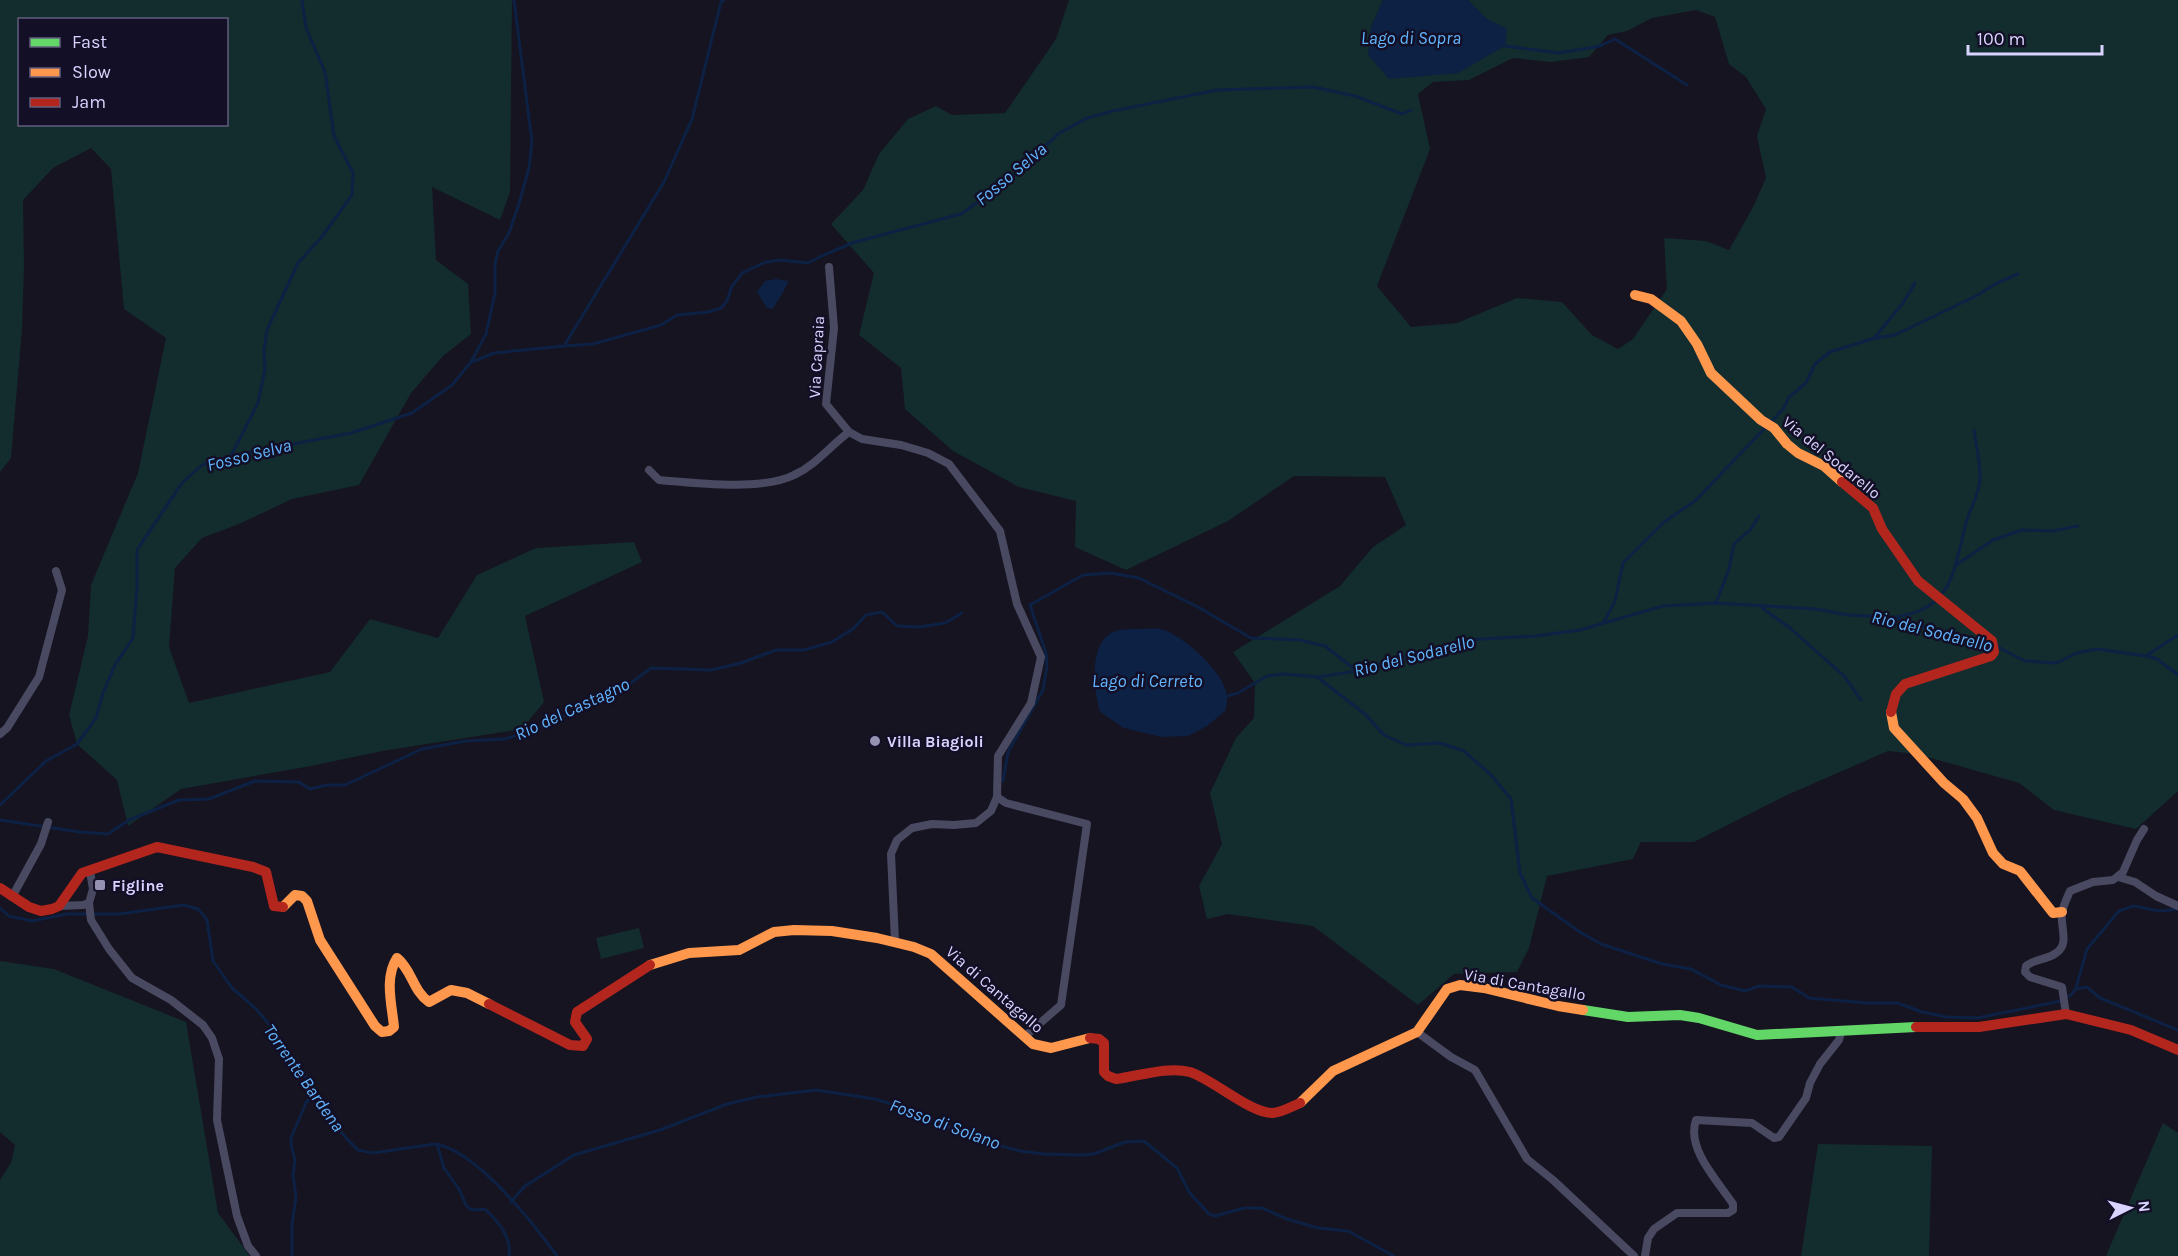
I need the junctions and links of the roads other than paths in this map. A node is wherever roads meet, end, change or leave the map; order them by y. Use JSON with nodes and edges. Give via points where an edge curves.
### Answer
{"nodes":[{"id":1,"x":829,"y":267,"type":"dead end"},
{"id":2,"x":1635,"y":295,"type":"dead end"},
{"id":3,"x":849,"y":432,"type":"junction"},
{"id":4,"x":649,"y":470,"type":"dead end"},
{"id":5,"x":56,"y":571,"type":"dead end"},
{"id":6,"x":0,"y":734,"type":"edge"},
{"id":7,"x":997,"y":797,"type":"junction"},
{"id":8,"x":48,"y":822,"type":"dead end"},
{"id":9,"x":2144,"y":829,"type":"dead end"},
{"id":10,"x":90,"y":871,"type":"junction"},
{"id":11,"x":2118,"y":876,"type":"junction"},
{"id":12,"x":0,"y":888,"type":"edge"},
{"id":13,"x":12,"y":897,"type":"junction"},
{"id":14,"x":59,"y":906,"type":"junction"},
{"id":15,"x":89,"y":906,"type":"junction"},
{"id":16,"x":2178,"y":906,"type":"edge"},
{"id":17,"x":2062,"y":912,"type":"junction"},
{"id":18,"x":895,"y":941,"type":"junction"},
{"id":19,"x":2065,"y":1009,"type":"junction"},
{"id":20,"x":1417,"y":1032,"type":"junction"},
{"id":21,"x":1841,"y":1032,"type":"junction"},
{"id":22,"x":1024,"y":1036,"type":"junction"},
{"id":23,"x":2178,"y":1050,"type":"edge"},
{"id":24,"x":256,"y":1256,"type":"edge"},
{"id":25,"x":1634,"y":1256,"type":"edge"},
{"id":26,"x":1645,"y":1256,"type":"edge"}],
"edges":[{"from":1,"to":3,"type":"street","name":"Via Capraia","via":[[834,328],[825,404]]},
{"from":2,"to":17,"type":"street","name":"Via del Sodarello","via":[[1651,299],[1681,321],[1711,373],[1787,444],[1824,466],[1873,508],[1882,529],[1918,581],[1992,641],[1991,656],[1909,682],[1897,693],[1890,718],[1894,728],[1963,799],[1977,818],[1993,853],[2003,864],[2020,871],[2053,913]]},
{"from":3,"to":4,"type":"street","via":[[819,459],[781,480],[659,480]]},
{"from":3,"to":7,"type":"street","via":[[862,439],[910,447],[950,464],[1000,531],[1017,604],[1041,657],[1031,703],[998,756]]},
{"from":5,"to":6,"type":"street","via":[[62,590],[39,677]]},
{"from":7,"to":18,"type":"street","via":[[991,812],[976,823],[912,828],[897,840],[891,854]]},
{"from":7,"to":22,"type":"street","via":[[1006,803],[1087,824],[1061,1005]]},
{"from":8,"to":13,"type":"street","via":[[41,844]]},
{"from":9,"to":11,"type":"street"},
{"from":10,"to":14,"type":"street","name":"Via di Cantagallo","via":[[79,875]]},
{"from":10,"to":15,"type":"street","via":[[93,896]]},
{"from":10,"to":18,"type":"street","name":"Via di Cantagallo","via":[[157,847],[266,872],[271,882],[269,898],[274,906],[284,907],[295,895],[307,901],[320,940],[382,1032],[394,1028],[390,981],[392,964],[397,958],[405,963],[423,998],[429,1002],[452,988],[578,1047],[587,1039],[575,1022],[578,1012],[669,957],[737,950],[767,934],[796,929]]},
{"from":11,"to":16,"type":"street"},
{"from":11,"to":17,"type":"street","via":[[2070,891]]},
{"from":12,"to":13,"type":"street"},
{"from":13,"to":14,"type":"street","via":[[41,911]]},
{"from":14,"to":15,"type":"street"},
{"from":15,"to":24,"type":"street","via":[[91,920],[132,978],[171,1000],[203,1025],[212,1038],[219,1059],[217,1120],[237,1216]]},
{"from":17,"to":19,"type":"street","via":[[2062,948],[2030,962],[2025,972],[2062,987]]},
{"from":18,"to":22,"type":"street","name":"Via di Cantagallo","via":[[915,946],[939,960]]},
{"from":19,"to":21,"type":"street","name":"Via di Cantagallo","via":[[2056,1014],[1979,1027]]},
{"from":19,"to":23,"type":"street","name":"Via di Cantagallo"},
{"from":20,"to":21,"type":"street","name":"Via di Cantagallo","via":[[1447,989],[1460,985],[1628,1017],[1689,1016],[1757,1035]]},
{"from":20,"to":22,"type":"street","name":"Via di Cantagallo","via":[[1333,1071],[1302,1102],[1272,1113],[1259,1110],[1189,1072],[1174,1070],[1110,1078],[1103,1068],[1106,1050],[1099,1039],[1056,1048],[1035,1045]]},
{"from":20,"to":25,"type":"street","via":[[1475,1070],[1527,1159]]},
{"from":21,"to":26,"type":"street","via":[[1820,1064],[1806,1098],[1779,1137],[1774,1138],[1752,1123],[1696,1120],[1693,1130],[1700,1154],[1733,1204],[1733,1210],[1677,1214],[1654,1229]]}]}
